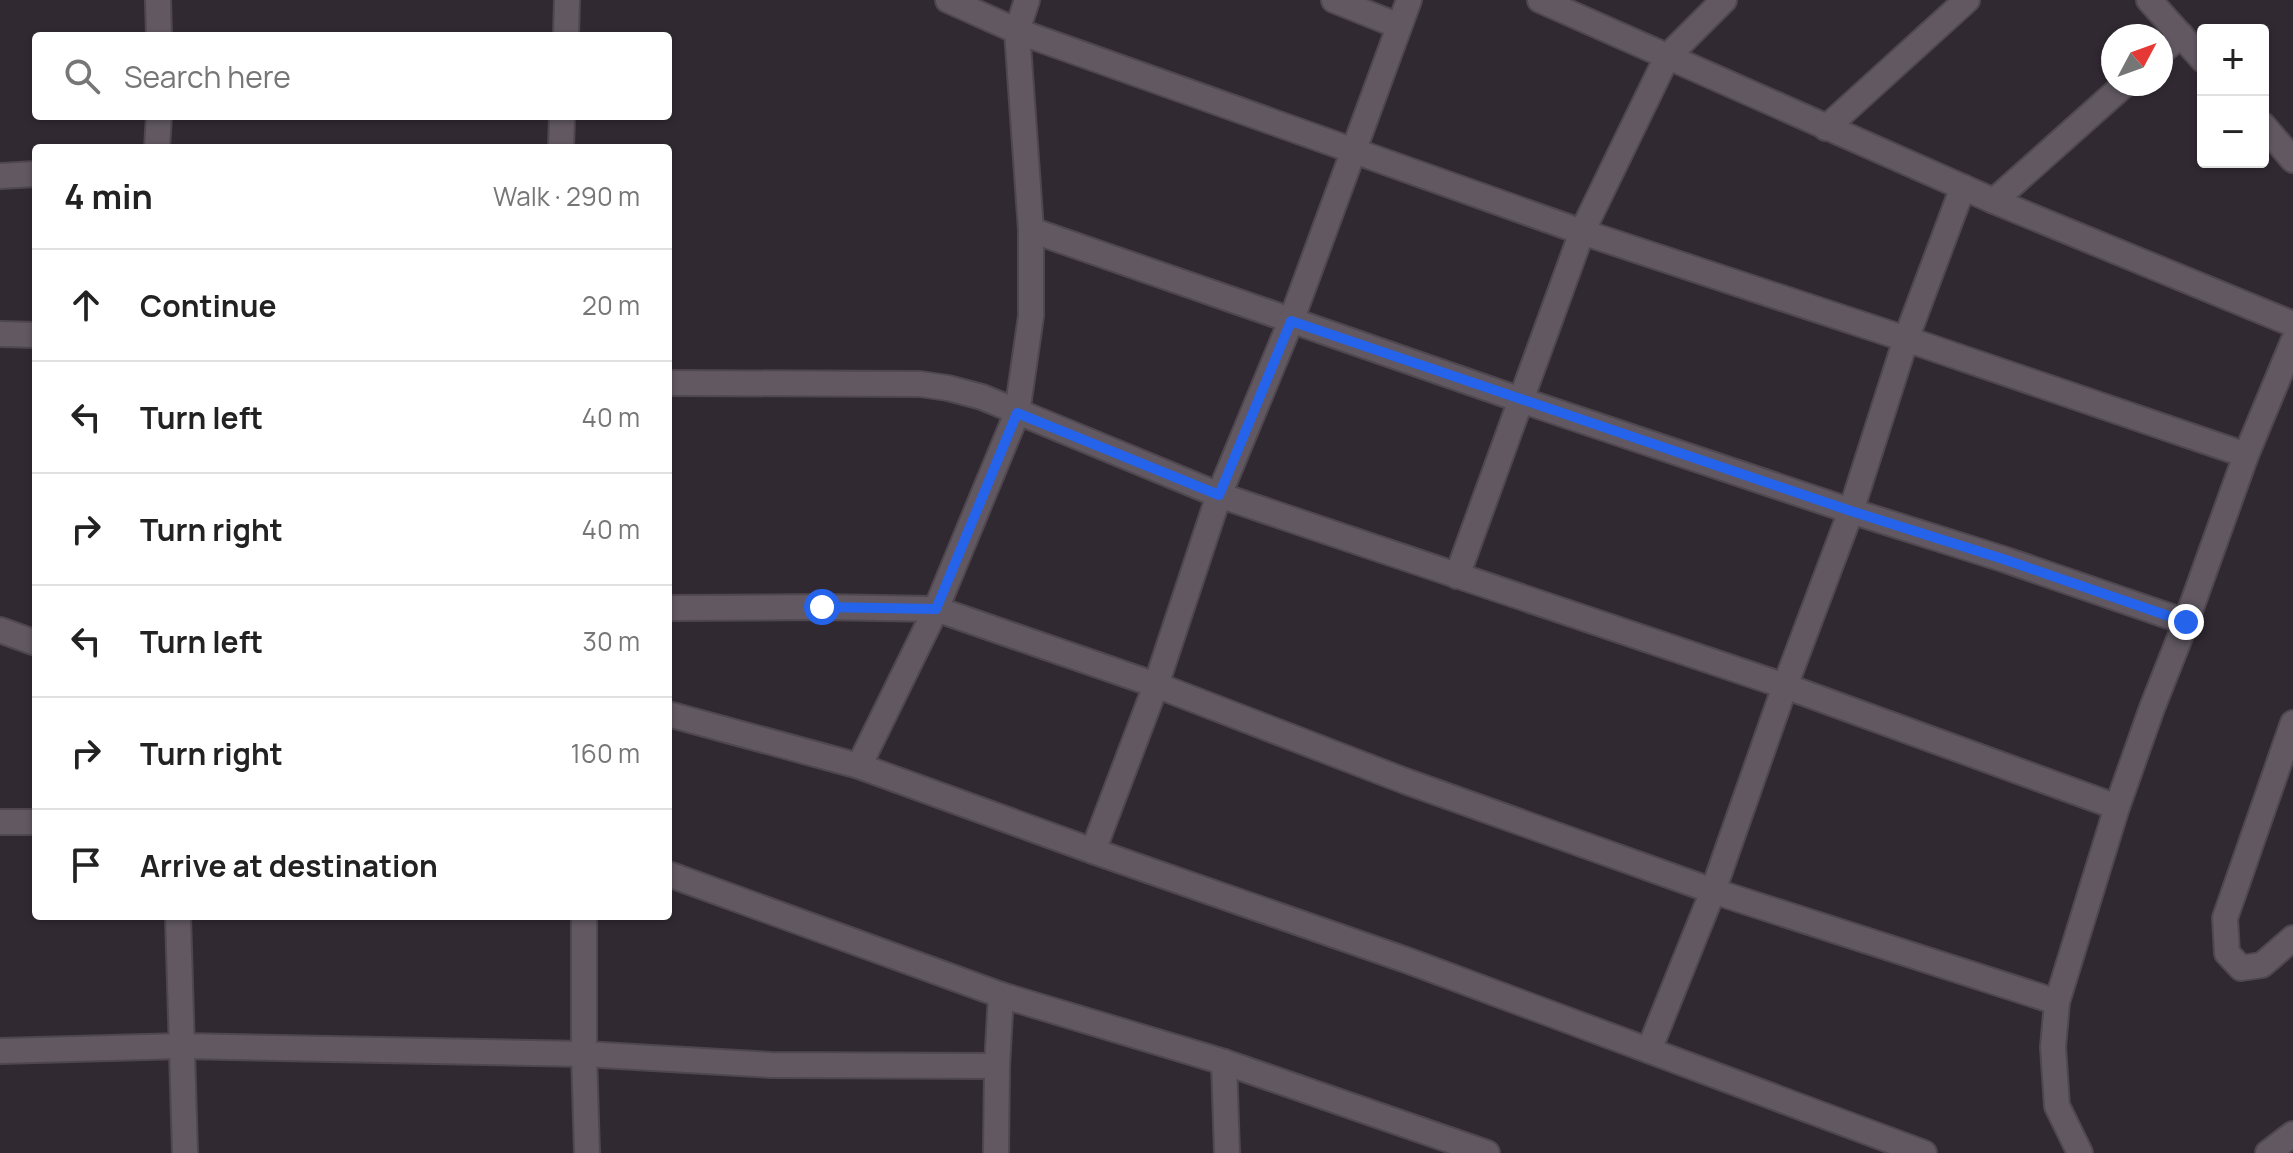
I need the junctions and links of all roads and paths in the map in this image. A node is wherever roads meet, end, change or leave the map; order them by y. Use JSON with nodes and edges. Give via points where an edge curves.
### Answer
{"nodes":[{"id":1,"x":158,"y":0,"type":"edge"},
{"id":2,"x":567,"y":0,"type":"edge"},
{"id":3,"x":948,"y":0,"type":"edge"},
{"id":4,"x":1027,"y":0,"type":"edge"},
{"id":5,"x":1334,"y":0,"type":"edge"},
{"id":6,"x":1409,"y":0,"type":"edge"},
{"id":7,"x":1540,"y":0,"type":"edge"},
{"id":8,"x":1724,"y":0,"type":"edge"},
{"id":9,"x":1967,"y":0,"type":"edge"},
{"id":10,"x":2149,"y":0,"type":"edge"},
{"id":11,"x":1399,"y":26,"type":"junction"},
{"id":12,"x":1017,"y":31,"type":"junction"},
{"id":13,"x":159,"y":32,"type":"edge"},
{"id":14,"x":566,"y":32,"type":"edge"},
{"id":15,"x":2181,"y":35,"type":"junction"},
{"id":16,"x":2173,"y":42,"type":"edge"},
{"id":17,"x":2197,"y":53,"type":"edge"},
{"id":18,"x":1667,"y":57,"type":"junction"},
{"id":19,"x":2112,"y":96,"type":"edge"},
{"id":20,"x":159,"y":120,"type":"edge"},
{"id":21,"x":562,"y":120,"type":"edge"},
{"id":22,"x":1826,"y":128,"type":"junction"},
{"id":23,"x":2269,"y":132,"type":"edge"},
{"id":24,"x":157,"y":144,"type":"edge"},
{"id":25,"x":561,"y":144,"type":"edge"},
{"id":26,"x":1353,"y":152,"type":"junction"},
{"id":27,"x":2293,"y":160,"type":"edge"},
{"id":28,"x":32,"y":174,"type":"edge"},
{"id":29,"x":0,"y":176,"type":"edge"},
{"id":30,"x":1963,"y":187,"type":"junction"},
{"id":31,"x":1994,"y":201,"type":"junction"},
{"id":32,"x":1031,"y":230,"type":"junction"},
{"id":33,"x":1582,"y":232,"type":"junction"},
{"id":34,"x":1291,"y":321,"type":"junction"},
{"id":35,"x":2293,"y":324,"type":"edge"},
{"id":36,"x":0,"y":334,"type":"edge"},
{"id":37,"x":32,"y":335,"type":"edge"},
{"id":38,"x":1906,"y":339,"type":"junction"},
{"id":39,"x":2293,"y":342,"type":"edge"},
{"id":40,"x":672,"y":383,"type":"edge"},
{"id":41,"x":1521,"y":400,"type":"junction"},
{"id":42,"x":1017,"y":413,"type":"junction"},
{"id":43,"x":2246,"y":455,"type":"junction"},
{"id":44,"x":1219,"y":495,"type":"junction"},
{"id":45,"x":1851,"y":511,"type":"junction"},
{"id":46,"x":1457,"y":576,"type":"junction"},
{"id":47,"x":672,"y":608,"type":"edge"},
{"id":48,"x":936,"y":609,"type":"junction"},
{"id":49,"x":2186,"y":622,"type":"junction"},
{"id":50,"x":0,"y":630,"type":"edge"},
{"id":51,"x":32,"y":642,"type":"edge"},
{"id":52,"x":1156,"y":685,"type":"junction"},
{"id":53,"x":1785,"y":686,"type":"junction"},
{"id":54,"x":672,"y":715,"type":"edge"},
{"id":55,"x":2293,"y":723,"type":"edge"},
{"id":56,"x":859,"y":766,"type":"junction"},
{"id":57,"x":2117,"y":807,"type":"junction"},
{"id":58,"x":0,"y":822,"type":"edge"},
{"id":59,"x":32,"y":822,"type":"edge"},
{"id":60,"x":1093,"y":851,"type":"junction"},
{"id":61,"x":672,"y":875,"type":"edge"},
{"id":62,"x":1713,"y":891,"type":"junction"},
{"id":63,"x":178,"y":920,"type":"edge"},
{"id":64,"x":584,"y":920,"type":"edge"},
{"id":65,"x":2293,"y":938,"type":"edge"},
{"id":66,"x":1001,"y":995,"type":"junction"},
{"id":67,"x":2057,"y":1002,"type":"junction"},
{"id":68,"x":182,"y":1046,"type":"junction"},
{"id":69,"x":1649,"y":1050,"type":"junction"},
{"id":70,"x":0,"y":1051,"type":"edge"},
{"id":71,"x":584,"y":1054,"type":"junction"},
{"id":72,"x":1224,"y":1062,"type":"junction"},
{"id":73,"x":997,"y":1066,"type":"junction"},
{"id":74,"x":2293,"y":1134,"type":"edge"},
{"id":75,"x":185,"y":1153,"type":"edge"},
{"id":76,"x":587,"y":1153,"type":"edge"},
{"id":77,"x":996,"y":1153,"type":"edge"},
{"id":78,"x":1227,"y":1153,"type":"edge"},
{"id":79,"x":1487,"y":1153,"type":"edge"},
{"id":80,"x":1924,"y":1153,"type":"edge"},
{"id":81,"x":2080,"y":1153,"type":"edge"},
{"id":82,"x":2268,"y":1153,"type":"edge"}],
"edges":[{"from":1,"to":13,"type":"street"},
{"from":2,"to":14,"type":"street"},
{"from":3,"to":12,"type":"street"},
{"from":4,"to":12,"type":"street"},
{"from":5,"to":11,"type":"street"},
{"from":6,"to":11,"type":"street"},
{"from":7,"to":18,"type":"street"},
{"from":8,"to":18,"type":"street"},
{"from":9,"to":22,"type":"street"},
{"from":10,"to":15,"type":"street"},
{"from":11,"to":26,"type":"street"},
{"from":12,"to":26,"type":"street"},
{"from":12,"to":32,"type":"street"},
{"from":15,"to":16,"type":"street"},
{"from":15,"to":17,"type":"street"},
{"from":18,"to":22,"type":"street"},
{"from":18,"to":33,"type":"street"},
{"from":19,"to":31,"type":"street"},
{"from":20,"to":24,"type":"street"},
{"from":21,"to":25,"type":"street"},
{"from":22,"to":30,"type":"street"},
{"from":23,"to":27,"type":"street"},
{"from":26,"to":33,"type":"street"},
{"from":26,"to":34,"type":"street"},
{"from":28,"to":29,"type":"street"},
{"from":30,"to":31,"type":"street"},
{"from":30,"to":38,"type":"street"},
{"from":31,"to":35,"type":"street"},
{"from":32,"to":34,"type":"street"},
{"from":32,"to":42,"type":"street","via":[[1031,316]]},
{"from":33,"to":38,"type":"street"},
{"from":33,"to":41,"type":"street"},
{"from":34,"to":41,"type":"street"},
{"from":34,"to":44,"type":"street"},
{"from":36,"to":37,"type":"street"},
{"from":38,"to":43,"type":"street"},
{"from":38,"to":45,"type":"street"},
{"from":39,"to":43,"type":"street"},
{"from":40,"to":42,"type":"street","via":[[920,384],[982,397]]},
{"from":41,"to":45,"type":"street"},
{"from":41,"to":46,"type":"street"},
{"from":42,"to":44,"type":"street"},
{"from":42,"to":48,"type":"street"},
{"from":43,"to":49,"type":"street"},
{"from":44,"to":46,"type":"street"},
{"from":44,"to":52,"type":"street"},
{"from":45,"to":49,"type":"street"},
{"from":45,"to":53,"type":"street"},
{"from":46,"to":53,"type":"street"},
{"from":47,"to":48,"type":"street"},
{"from":48,"to":52,"type":"street"},
{"from":48,"to":56,"type":"street"},
{"from":49,"to":57,"type":"street"},
{"from":50,"to":51,"type":"street"},
{"from":52,"to":60,"type":"street"},
{"from":52,"to":62,"type":"street"},
{"from":53,"to":57,"type":"street"},
{"from":53,"to":62,"type":"street"},
{"from":54,"to":56,"type":"street"},
{"from":55,"to":65,"type":"street","via":[[2225,918],[2227,953],[2241,968],[2262,965]]},
{"from":56,"to":60,"type":"street"},
{"from":57,"to":67,"type":"street"},
{"from":58,"to":59,"type":"street"},
{"from":60,"to":69,"type":"street"},
{"from":61,"to":66,"type":"street"},
{"from":62,"to":67,"type":"street"},
{"from":62,"to":69,"type":"street"},
{"from":63,"to":68,"type":"street"},
{"from":64,"to":71,"type":"street"},
{"from":66,"to":72,"type":"street"},
{"from":66,"to":73,"type":"street"},
{"from":67,"to":81,"type":"street","via":[[2057,1106]]},
{"from":68,"to":70,"type":"street"},
{"from":68,"to":71,"type":"street"},
{"from":68,"to":75,"type":"street"},
{"from":69,"to":80,"type":"street"},
{"from":71,"to":73,"type":"street","via":[[771,1065]]},
{"from":71,"to":76,"type":"street"},
{"from":72,"to":78,"type":"street"},
{"from":72,"to":79,"type":"street"},
{"from":73,"to":77,"type":"street"},
{"from":74,"to":82,"type":"street"}]}
